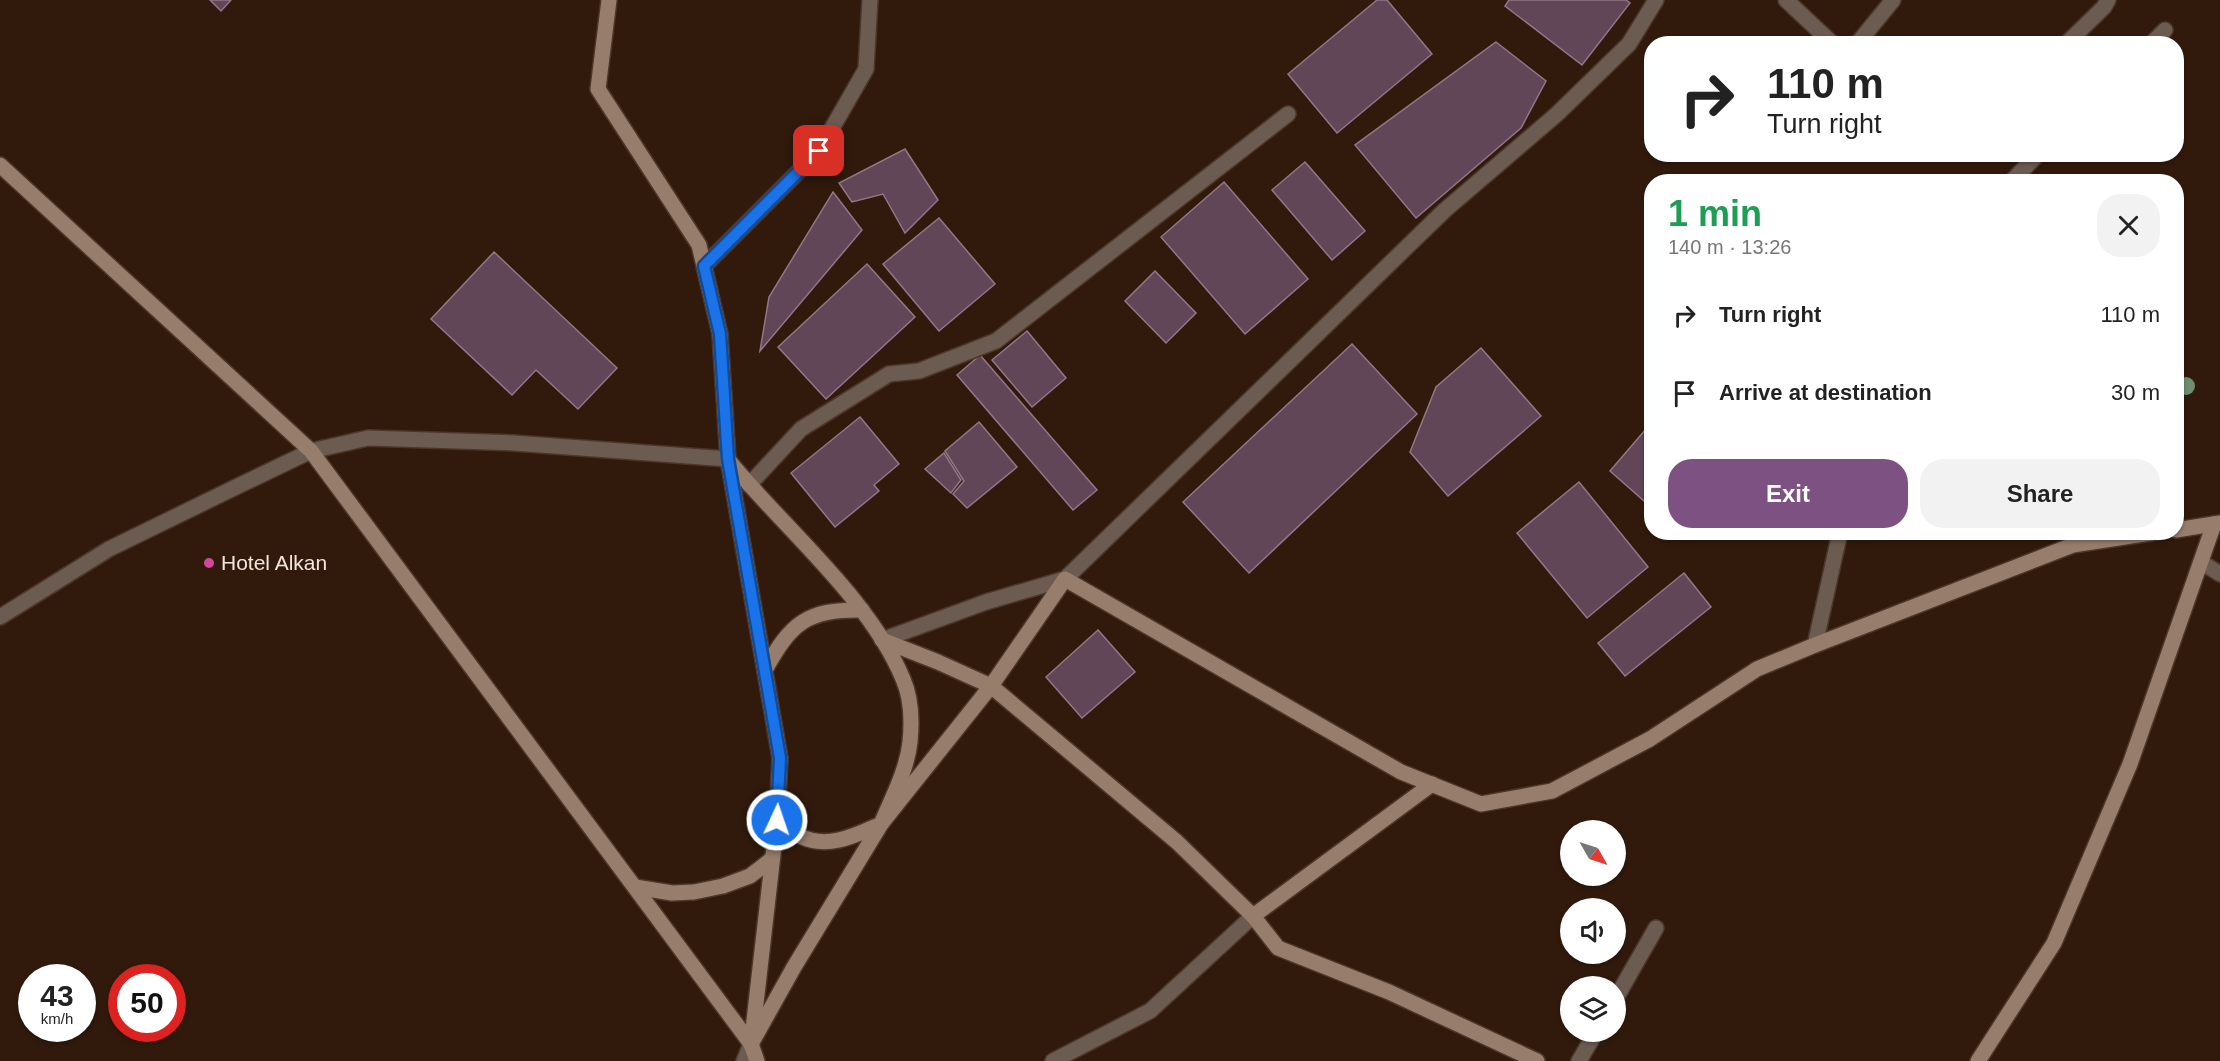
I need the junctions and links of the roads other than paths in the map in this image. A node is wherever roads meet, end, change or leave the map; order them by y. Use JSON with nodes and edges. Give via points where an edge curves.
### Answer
{"nodes":[{"id":1,"x":609,"y":0,"type":"edge"},
{"id":2,"x":870,"y":0,"type":"edge"},
{"id":3,"x":1786,"y":0,"type":"edge"},
{"id":4,"x":1893,"y":0,"type":"edge"},
{"id":5,"x":2108,"y":0,"type":"edge"},
{"id":6,"x":1657,"y":1,"type":"edge"},
{"id":7,"x":2165,"y":30,"type":"dead end"},
{"id":8,"x":1824,"y":36,"type":"edge"},
{"id":9,"x":1864,"y":36,"type":"edge"},
{"id":10,"x":2074,"y":36,"type":"edge"},
{"id":11,"x":2159,"y":36,"type":"edge"},
{"id":12,"x":1287,"y":114,"type":"dead end"},
{"id":13,"x":2030,"y":162,"type":"edge"},
{"id":14,"x":0,"y":165,"type":"edge"},
{"id":15,"x":2019,"y":174,"type":"edge"},
{"id":16,"x":704,"y":266,"type":"junction"},
{"id":17,"x":311,"y":451,"type":"junction"},
{"id":18,"x":728,"y":459,"type":"junction"},
{"id":19,"x":749,"y":485,"type":"junction"},
{"id":20,"x":2217,"y":524,"type":"edge"},
{"id":21,"x":2184,"y":529,"type":"edge"},
{"id":22,"x":1838,"y":540,"type":"edge"},
{"id":23,"x":2105,"y":540,"type":"edge"},
{"id":24,"x":2201,"y":562,"type":"junction"},
{"id":25,"x":2220,"y":574,"type":"edge"},
{"id":26,"x":1065,"y":579,"type":"junction"},
{"id":27,"x":862,"y":610,"type":"junction"},
{"id":28,"x":0,"y":617,"type":"edge"},
{"id":29,"x":882,"y":640,"type":"junction"},
{"id":30,"x":1815,"y":645,"type":"junction"},
{"id":31,"x":765,"y":670,"type":"junction"},
{"id":32,"x":991,"y":686,"type":"junction"},
{"id":33,"x":1432,"y":784,"type":"junction"},
{"id":34,"x":777,"y":820,"type":"junction"},
{"id":35,"x":881,"y":824,"type":"junction"},
{"id":36,"x":772,"y":859,"type":"junction"},
{"id":37,"x":635,"y":887,"type":"junction"},
{"id":38,"x":1253,"y":916,"type":"junction"},
{"id":39,"x":1656,"y":928,"type":"dead end"},
{"id":40,"x":1626,"y":980,"type":"edge"},
{"id":41,"x":1590,"y":1042,"type":"edge"},
{"id":42,"x":751,"y":1044,"type":"junction"},
{"id":43,"x":744,"y":1061,"type":"edge"},
{"id":44,"x":757,"y":1061,"type":"edge"},
{"id":45,"x":1053,"y":1061,"type":"edge"},
{"id":46,"x":1538,"y":1061,"type":"edge"},
{"id":47,"x":1579,"y":1061,"type":"edge"},
{"id":48,"x":1978,"y":1061,"type":"edge"}],
"edges":[{"from":1,"to":16,"type":"street","via":[[598,89],[699,245]]},
{"from":2,"to":16,"type":"street","via":[[866,69],[819,151]]},
{"from":3,"to":8,"type":"street"},
{"from":4,"to":9,"type":"street"},
{"from":5,"to":10,"type":"street"},
{"from":6,"to":26,"type":"street","via":[[1621,52],[1557,114],[1445,210]]},
{"from":7,"to":11,"type":"street"},
{"from":12,"to":19,"type":"street","via":[[996,341],[919,371],[889,374],[801,429]]},
{"from":13,"to":15,"type":"street"},
{"from":14,"to":17,"type":"street"},
{"from":16,"to":18,"type":"street","via":[[720,334]]},
{"from":17,"to":18,"type":"street","via":[[368,438],[514,443]]},
{"from":17,"to":28,"type":"street","via":[[109,549]]},
{"from":17,"to":37,"type":"street"},
{"from":18,"to":19,"type":"street"},
{"from":18,"to":31,"type":"street"},
{"from":19,"to":27,"type":"street"},
{"from":20,"to":21,"type":"street"},
{"from":20,"to":24,"type":"street"},
{"from":22,"to":30,"type":"street"},
{"from":23,"to":30,"type":"street","via":[[2073,545]]},
{"from":24,"to":25,"type":"street"},
{"from":24,"to":48,"type":"street","via":[[2130,764],[2054,943]]},
{"from":26,"to":29,"type":"street","via":[[986,602]]},
{"from":26,"to":32,"type":"street"},
{"from":26,"to":33,"type":"street","via":[[1401,772]]},
{"from":27,"to":29,"type":"street"},
{"from":27,"to":31,"type":"street","via":[[835,610],[802,622],[777,647]]},
{"from":29,"to":32,"type":"street"},
{"from":29,"to":35,"type":"street","via":[[904,680],[910,711],[910,744]]},
{"from":30,"to":33,"type":"street","via":[[1757,669],[1650,739],[1552,791],[1481,804]]},
{"from":31,"to":34,"type":"street","via":[[780,758]]},
{"from":32,"to":35,"type":"street"},
{"from":32,"to":38,"type":"street","via":[[1177,842]]},
{"from":33,"to":38,"type":"street"},
{"from":34,"to":35,"type":"street","via":[[802,837],[825,842],[847,839]]},
{"from":34,"to":36,"type":"street"},
{"from":35,"to":42,"type":"street"},
{"from":36,"to":37,"type":"street","via":[[750,876],[694,892]]},
{"from":36,"to":42,"type":"street"},
{"from":37,"to":42,"type":"street"},
{"from":38,"to":45,"type":"street","via":[[1150,1011]]},
{"from":38,"to":46,"type":"street","via":[[1278,948],[1389,992]]},
{"from":39,"to":40,"type":"street"},
{"from":41,"to":47,"type":"street"},
{"from":42,"to":43,"type":"street"},
{"from":42,"to":44,"type":"street"}]}
